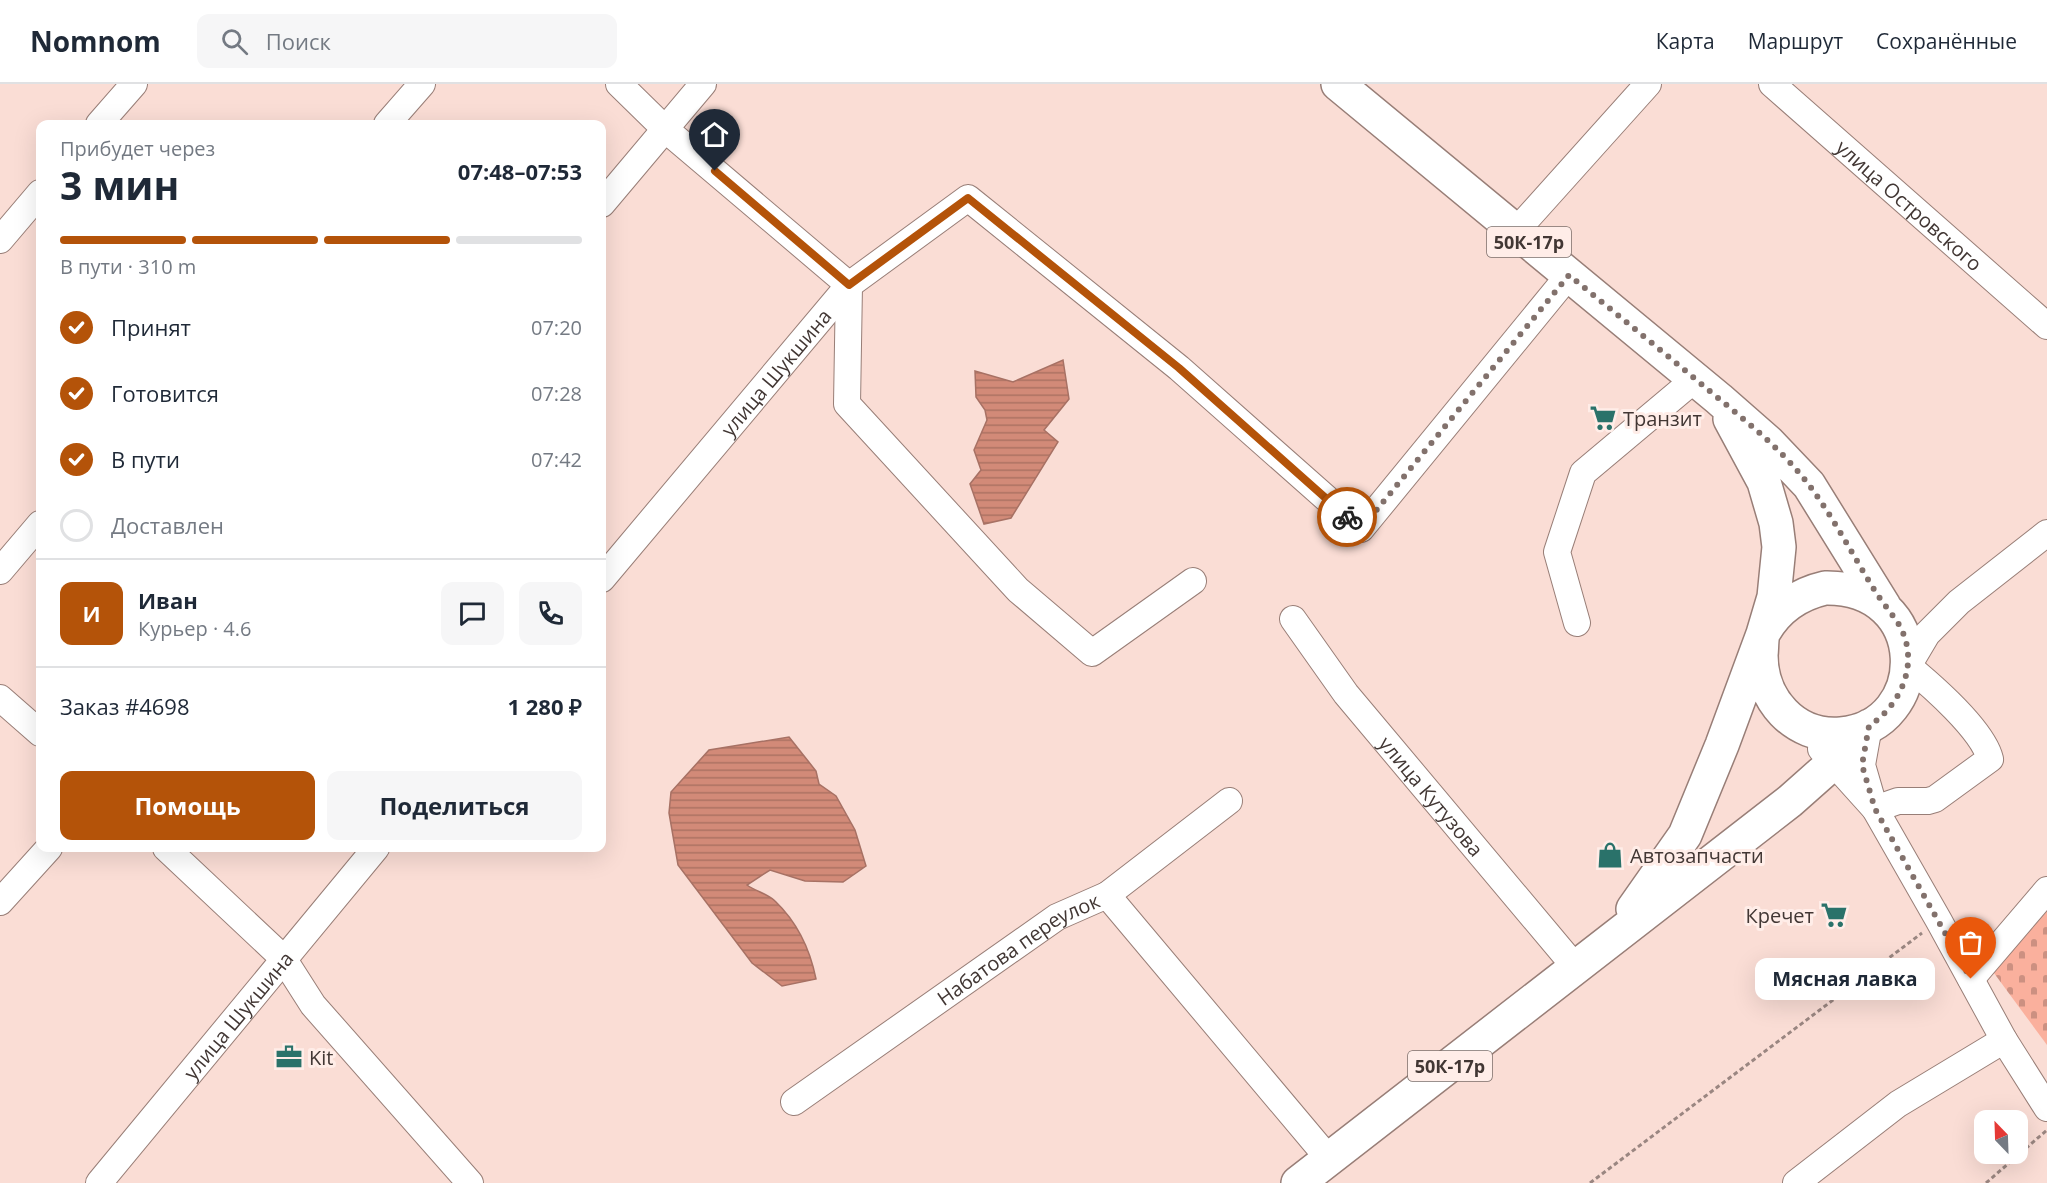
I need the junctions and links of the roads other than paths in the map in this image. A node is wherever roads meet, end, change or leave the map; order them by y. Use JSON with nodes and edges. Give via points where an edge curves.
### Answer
{"nodes":[{"id":1,"x":134,"y":84,"type":"edge"},
{"id":2,"x":422,"y":84,"type":"edge"},
{"id":3,"x":619,"y":84,"type":"edge"},
{"id":4,"x":703,"y":84,"type":"edge"},
{"id":5,"x":1338,"y":84,"type":"edge"},
{"id":6,"x":1648,"y":84,"type":"edge"},
{"id":7,"x":1772,"y":84,"type":"edge"},
{"id":8,"x":102,"y":120,"type":"edge"},
{"id":9,"x":390,"y":120,"type":"edge"},
{"id":10,"x":665,"y":129,"type":"junction"},
{"id":11,"x":36,"y":198,"type":"edge"},
{"id":12,"x":606,"y":199,"type":"edge"},
{"id":13,"x":1516,"y":231,"type":"junction"},
{"id":14,"x":0,"y":240,"type":"edge"},
{"id":15,"x":1569,"y":275,"type":"junction"},
{"id":16,"x":849,"y":285,"type":"junction"},
{"id":17,"x":2047,"y":326,"type":"edge"},
{"id":18,"x":1707,"y":389,"type":"junction"},
{"id":19,"x":36,"y":529,"type":"edge"},
{"id":20,"x":2047,"y":533,"type":"edge"},
{"id":21,"x":0,"y":571,"type":"edge"},
{"id":22,"x":606,"y":574,"type":"edge"},
{"id":23,"x":1193,"y":581,"type":"dead end"},
{"id":24,"x":1959,"y":602,"type":"junction"},
{"id":25,"x":1884,"y":606,"type":"junction"},
{"id":26,"x":1293,"y":619,"type":"dead end"},
{"id":27,"x":1577,"y":623,"type":"dead end"},
{"id":28,"x":1763,"y":634,"type":"junction"},
{"id":29,"x":1908,"y":666,"type":"junction"},
{"id":30,"x":0,"y":698,"type":"edge"},
{"id":31,"x":1800,"y":726,"type":"junction"},
{"id":32,"x":1869,"y":726,"type":"junction"},
{"id":33,"x":36,"y":730,"type":"edge"},
{"id":34,"x":1834,"y":762,"type":"junction"},
{"id":35,"x":1229,"y":801,"type":"dead end"},
{"id":36,"x":1790,"y":801,"type":"junction"},
{"id":37,"x":1875,"y":809,"type":"junction"},
{"id":38,"x":45,"y":852,"type":"edge"},
{"id":39,"x":170,"y":852,"type":"edge"},
{"id":40,"x":373,"y":852,"type":"edge"},
{"id":41,"x":2047,"y":890,"type":"edge"},
{"id":42,"x":1107,"y":895,"type":"junction"},
{"id":43,"x":0,"y":902,"type":"edge"},
{"id":44,"x":283,"y":958,"type":"junction"},
{"id":45,"x":1589,"y":958,"type":"junction"},
{"id":46,"x":1971,"y":979,"type":"junction"},
{"id":47,"x":2004,"y":1040,"type":"junction"},
{"id":48,"x":794,"y":1102,"type":"dead end"},
{"id":49,"x":2047,"y":1108,"type":"edge"},
{"id":50,"x":1329,"y":1159,"type":"junction"},
{"id":51,"x":99,"y":1183,"type":"edge"},
{"id":52,"x":470,"y":1183,"type":"edge"},
{"id":53,"x":1298,"y":1183,"type":"edge"},
{"id":54,"x":1796,"y":1183,"type":"edge"}],
"edges":[{"from":1,"to":8,"type":"street"},
{"from":2,"to":9,"type":"street"},
{"from":3,"to":10,"type":"street"},
{"from":4,"to":10,"type":"street"},
{"from":5,"to":13,"type":"main road","number":"50К-17р"},
{"from":6,"to":13,"type":"street"},
{"from":7,"to":17,"type":"street","name":"улица Островского"},
{"from":10,"to":12,"type":"street"},
{"from":10,"to":16,"type":"street"},
{"from":11,"to":14,"type":"street"},
{"from":13,"to":15,"type":"main road","number":"50К-17р"},
{"from":15,"to":16,"type":"street","name":"улица Шукшина","via":[[1361,529],[1179,368],[968,198]]},
{"from":15,"to":18,"type":"main road","number":"50К-17р"},
{"from":16,"to":22,"type":"street","name":"улица Шукшина"},
{"from":16,"to":23,"type":"street","via":[[847,404],[1034,604],[1092,652]]},
{"from":18,"to":25,"type":"main road","number":"50К-17р","via":[[1776,449],[1809,485]]},
{"from":18,"to":27,"type":"street","via":[[1583,473],[1557,552]]},
{"from":18,"to":28,"type":"main road","number":"50К-17р","via":[[1764,482],[1776,523],[1778,570]]},
{"from":19,"to":21,"type":"street"},
{"from":20,"to":24,"type":"street"},
{"from":24,"to":25,"type":"street","via":[[1915,619],[1902,617]]},
{"from":24,"to":29,"type":"street","via":[[1927,634]]},
{"from":25,"to":28,"type":"main road","number":"50К-17р","via":[[1856,591],[1825,588],[1796,599]]},
{"from":25,"to":29,"type":"main road","number":"50К-17р","via":[[1902,633]]},
{"from":26,"to":45,"type":"street","name":"улица Кутузова","via":[[1346,694]]},
{"from":28,"to":31,"type":"main road","number":"50К-17р","via":[[1761,669],[1766,687],[1785,716]]},
{"from":28,"to":45,"type":"main road","number":"50К-17р","via":[[1685,835],[1644,896]]},
{"from":29,"to":32,"type":"main road","number":"50К-17р","via":[[1896,701]]},
{"from":29,"to":37,"type":"street","via":[[1943,695],[1978,737],[1990,759],[1935,799],[1898,801]]},
{"from":30,"to":33,"type":"street"},
{"from":31,"to":32,"type":"main road","number":"50К-17р","via":[[1827,734]]},
{"from":31,"to":34,"type":"street"},
{"from":32,"to":34,"type":"main road","number":"50К-17р"},
{"from":32,"to":37,"type":"street","via":[[1862,765]]},
{"from":34,"to":36,"type":"main road","number":"50К-17р"},
{"from":34,"to":37,"type":"street"},
{"from":35,"to":42,"type":"street"},
{"from":36,"to":37,"type":"street","via":[[1809,792],[1838,789]]},
{"from":36,"to":45,"type":"main road","number":"50К-17р"},
{"from":37,"to":46,"type":"street"},
{"from":38,"to":43,"type":"street"},
{"from":39,"to":44,"type":"street"},
{"from":40,"to":44,"type":"street","name":"улица Шукшина"},
{"from":41,"to":46,"type":"street"},
{"from":42,"to":48,"type":"street","name":"Набатова переулок","via":[[1057,917]]},
{"from":42,"to":50,"type":"street","name":"Набатова переулок"},
{"from":44,"to":51,"type":"street","name":"улица Шукшина"},
{"from":44,"to":52,"type":"street","via":[[313,1005]]},
{"from":45,"to":50,"type":"main road","number":"50К-17р"},
{"from":46,"to":47,"type":"street"},
{"from":47,"to":49,"type":"street"},
{"from":47,"to":54,"type":"street","via":[[1898,1104]]},
{"from":50,"to":53,"type":"main road","number":"50К-17р"}]}
